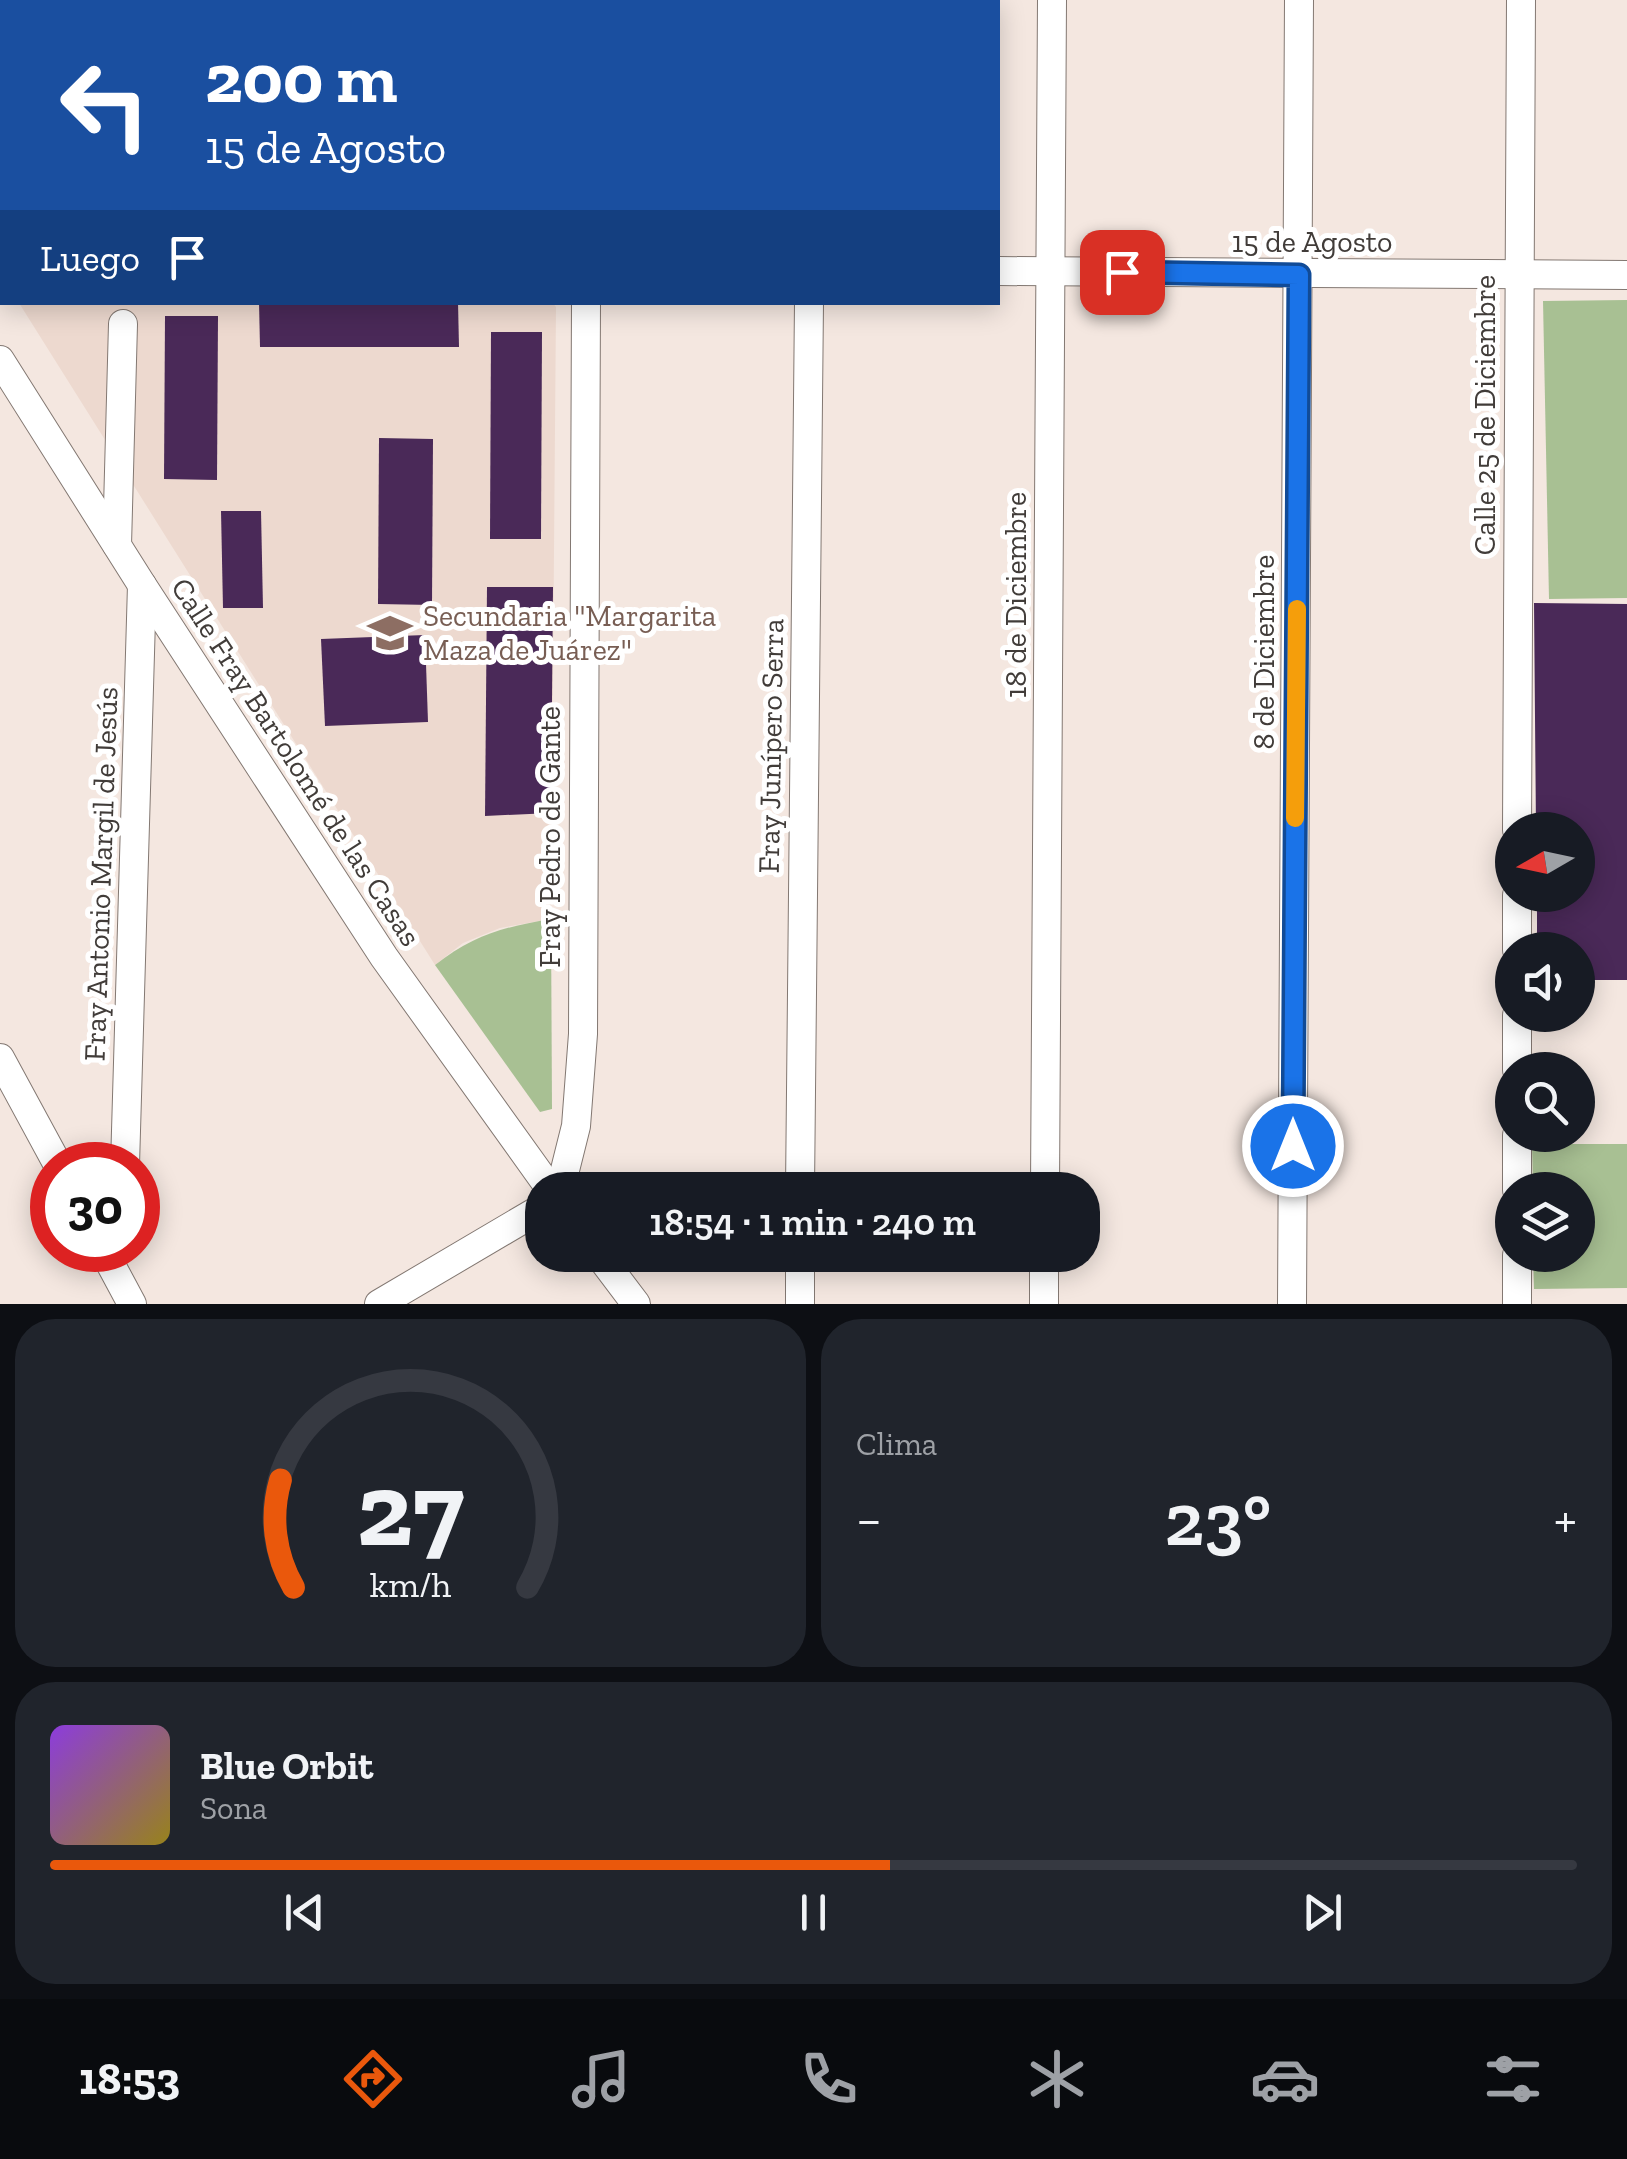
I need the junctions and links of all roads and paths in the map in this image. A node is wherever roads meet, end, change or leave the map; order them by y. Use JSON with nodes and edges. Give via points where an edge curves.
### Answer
{"nodes":[{"id":1,"x":1052,"y":0,"type":"edge"},
{"id":2,"x":1299,"y":0,"type":"edge"},
{"id":3,"x":1521,"y":0,"type":"edge"},
{"id":4,"x":1000,"y":271,"type":"edge"},
{"id":5,"x":1051,"y":271,"type":"junction"},
{"id":6,"x":1299,"y":275,"type":"junction"},
{"id":7,"x":1518,"y":275,"type":"junction"},
{"id":8,"x":1627,"y":275,"type":"edge"},
{"id":9,"x":586,"y":305,"type":"edge"},
{"id":10,"x":809,"y":305,"type":"edge"},
{"id":11,"x":123,"y":324,"type":"dead end"},
{"id":12,"x":0,"y":360,"type":"edge"},
{"id":13,"x":117,"y":545,"type":"junction"},
{"id":14,"x":142,"y":585,"type":"junction"},
{"id":15,"x":1517,"y":812,"type":"edge"},
{"id":16,"x":0,"y":1058,"type":"edge"},
{"id":17,"x":46,"y":1142,"type":"edge"},
{"id":18,"x":126,"y":1142,"type":"edge"},
{"id":19,"x":538,"y":1172,"type":"edge"},
{"id":20,"x":564,"y":1172,"type":"edge"},
{"id":21,"x":800,"y":1172,"type":"edge"},
{"id":22,"x":1045,"y":1172,"type":"edge"},
{"id":23,"x":525,"y":1218,"type":"edge"},
{"id":24,"x":115,"y":1272,"type":"edge"},
{"id":25,"x":612,"y":1272,"type":"edge"},
{"id":26,"x":800,"y":1272,"type":"edge"},
{"id":27,"x":1044,"y":1272,"type":"edge"},
{"id":28,"x":1516,"y":1272,"type":"edge"},
{"id":29,"x":127,"y":1294,"type":"edge"},
{"id":30,"x":379,"y":1304,"type":"edge"},
{"id":31,"x":636,"y":1304,"type":"edge"},
{"id":32,"x":800,"y":1304,"type":"edge"},
{"id":33,"x":1044,"y":1304,"type":"edge"},
{"id":34,"x":1292,"y":1304,"type":"edge"},
{"id":35,"x":1516,"y":1304,"type":"edge"}],
"edges":[{"from":1,"to":5,"type":"street","name":"18 de Diciembre"},
{"from":2,"to":6,"type":"street","name":"8 de Diciembre"},
{"from":3,"to":7,"type":"street","name":"Calle 25 de Diciembre"},
{"from":4,"to":5,"type":"street","name":"15 de Agosto"},
{"from":5,"to":6,"type":"street","name":"15 de Agosto"},
{"from":5,"to":22,"type":"street","name":"18 de Diciembre"},
{"from":6,"to":7,"type":"street","name":"15 de Agosto"},
{"from":6,"to":34,"type":"street","name":"8 de Diciembre"},
{"from":7,"to":8,"type":"street","name":"15 de Agosto"},
{"from":7,"to":15,"type":"street","name":"Calle 25 de Diciembre"},
{"from":9,"to":20,"type":"street","name":"Fray Pedro de Gante","via":[[583,1034],[576,1126]]},
{"from":10,"to":21,"type":"street","name":"Fray Junípero Serra"},
{"from":11,"to":13,"type":"street"},
{"from":12,"to":13,"type":"street","name":"Calle Fray Bartolomé de las Casas"},
{"from":13,"to":14,"type":"street","name":"Calle Fray Bartolomé de las Casas"},
{"from":14,"to":18,"type":"street","name":"Fray Antonio Margil de Jesús"},
{"from":14,"to":19,"type":"street","name":"Calle Fray Bartolomé de las Casas","via":[[384,957]]},
{"from":16,"to":17,"type":"street"},
{"from":23,"to":30,"type":"street"},
{"from":24,"to":29,"type":"street"},
{"from":25,"to":31,"type":"street"},
{"from":26,"to":32,"type":"street"},
{"from":27,"to":33,"type":"street"},
{"from":28,"to":35,"type":"street"}]}
